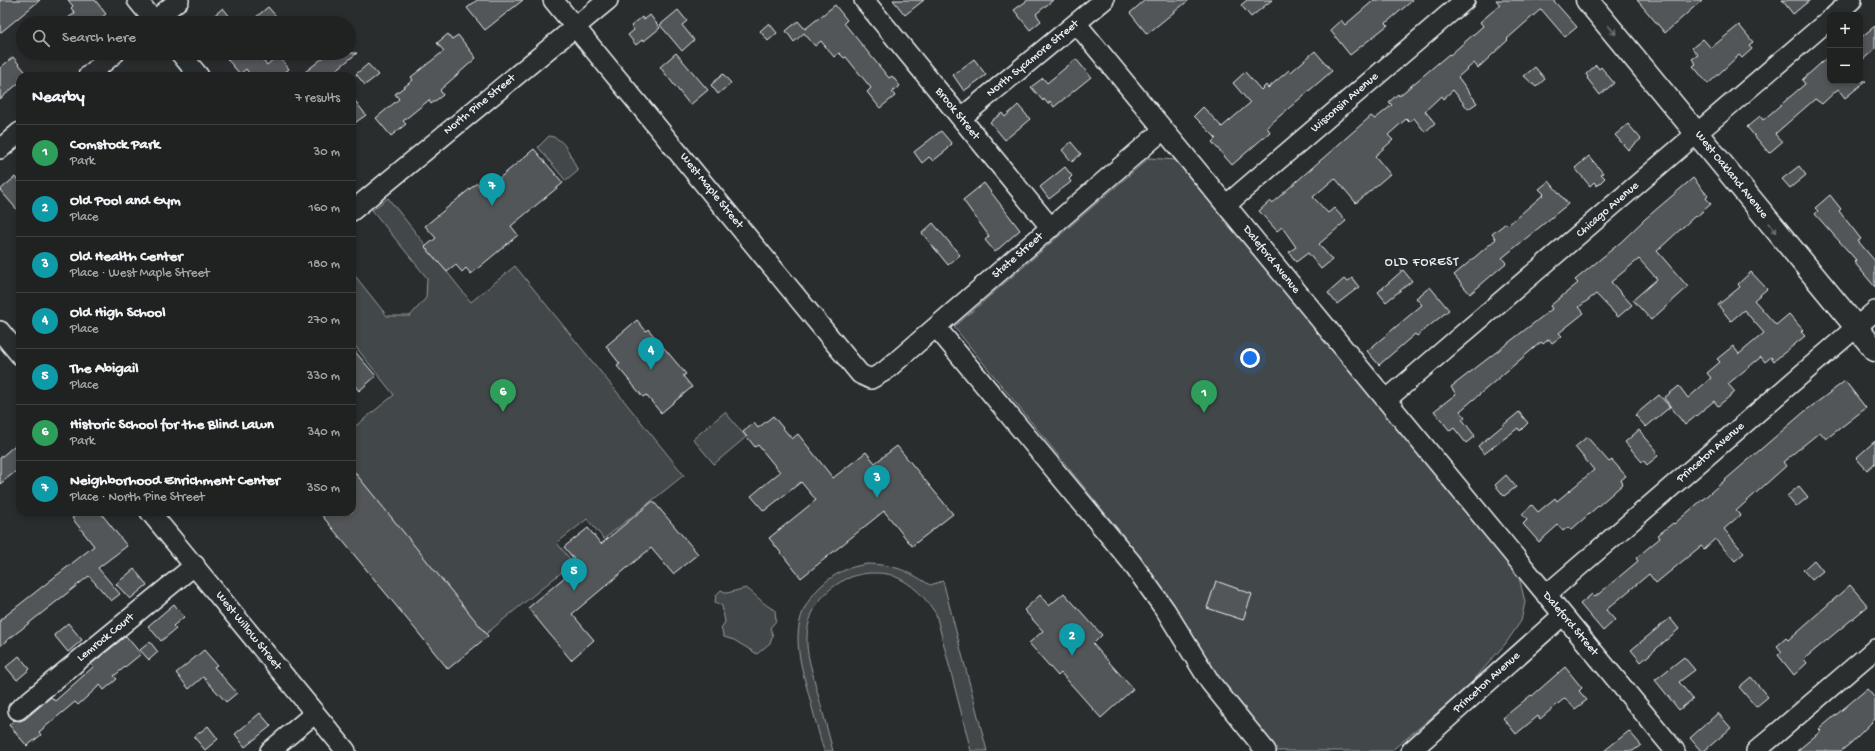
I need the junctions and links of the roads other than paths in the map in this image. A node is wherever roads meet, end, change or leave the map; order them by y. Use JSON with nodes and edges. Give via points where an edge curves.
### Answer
{"nodes":[{"id":1,"x":137,"y":0,"type":"edge"},
{"id":2,"x":180,"y":0,"type":"edge"},
{"id":3,"x":553,"y":0,"type":"edge"},
{"id":4,"x":608,"y":0,"type":"edge"},
{"id":5,"x":864,"y":0,"type":"edge"},
{"id":6,"x":1104,"y":0,"type":"edge"},
{"id":7,"x":1465,"y":0,"type":"edge"},
{"id":8,"x":1587,"y":0,"type":"edge"},
{"id":9,"x":1852,"y":0,"type":"edge"},
{"id":10,"x":1838,"y":12,"type":"edge"},
{"id":11,"x":149,"y":16,"type":"edge"},
{"id":12,"x":161,"y":16,"type":"edge"},
{"id":13,"x":1827,"y":22,"type":"edge"},
{"id":14,"x":1076,"y":24,"type":"junction"},
{"id":15,"x":576,"y":27,"type":"junction"},
{"id":16,"x":107,"y":60,"type":"edge"},
{"id":17,"x":186,"y":60,"type":"edge"},
{"id":18,"x":93,"y":72,"type":"edge"},
{"id":19,"x":196,"y":72,"type":"edge"},
{"id":20,"x":961,"y":118,"type":"junction"},
{"id":21,"x":1164,"y":130,"type":"junction"},
{"id":22,"x":1696,"y":134,"type":"junction"},
{"id":23,"x":16,"y":135,"type":"edge"},
{"id":24,"x":0,"y":149,"type":"edge"},
{"id":25,"x":1226,"y":205,"type":"junction"},
{"id":26,"x":356,"y":208,"type":"edge"},
{"id":27,"x":1051,"y":228,"type":"junction"},
{"id":28,"x":1875,"y":311,"type":"edge"},
{"id":29,"x":936,"y":327,"type":"junction"},
{"id":30,"x":1856,"y":328,"type":"junction"},
{"id":31,"x":0,"y":330,"type":"edge"},
{"id":32,"x":16,"y":350,"type":"edge"},
{"id":33,"x":1875,"y":350,"type":"edge"},
{"id":34,"x":871,"y":379,"type":"joint"},
{"id":35,"x":1386,"y":400,"type":"junction"},
{"id":36,"x":1466,"y":497,"type":"joint"},
{"id":37,"x":153,"y":516,"type":"edge"},
{"id":38,"x":194,"y":565,"type":"junction"},
{"id":39,"x":1546,"y":595,"type":"junction"},
{"id":40,"x":1563,"y":615,"type":"junction"},
{"id":41,"x":1875,"y":648,"type":"edge"},
{"id":42,"x":18,"y":710,"type":"dead end"},
{"id":43,"x":314,"y":714,"type":"junction"},
{"id":44,"x":270,"y":751,"type":"edge"},
{"id":45,"x":346,"y":751,"type":"edge"},
{"id":46,"x":1266,"y":751,"type":"edge"},
{"id":47,"x":1411,"y":751,"type":"edge"},
{"id":48,"x":1675,"y":751,"type":"edge"},
{"id":49,"x":1756,"y":751,"type":"edge"}],
"edges":[{"from":1,"to":11,"type":"street"},
{"from":2,"to":12,"type":"street"},
{"from":3,"to":15,"type":"street","name":"West Maple Street"},
{"from":4,"to":15,"type":"street","name":"North Pine Street"},
{"from":5,"to":20,"type":"street","name":"Brook Street"},
{"from":6,"to":14,"type":"street","name":"North Sycamore Street"},
{"from":7,"to":25,"type":"street","name":"Wisconsin Avenue"},
{"from":8,"to":22,"type":"main road","name":"West Oakland Avenue","one_way":true},
{"from":9,"to":10,"type":"street"},
{"from":13,"to":22,"type":"street","name":"Chicago Avenue"},
{"from":14,"to":20,"type":"street","name":"North Sycamore Street"},
{"from":14,"to":21,"type":"street","name":"Daleford Avenue"},
{"from":15,"to":26,"type":"street","name":"North Pine Street"},
{"from":15,"to":34,"type":"street","name":"West Maple Street","via":[[860,374]]},
{"from":16,"to":18,"type":"street"},
{"from":17,"to":19,"type":"street"},
{"from":20,"to":27,"type":"street","name":"Brook Street"},
{"from":21,"to":25,"type":"street","name":"Daleford Avenue"},
{"from":21,"to":27,"type":"street","name":"State Street"},
{"from":22,"to":30,"type":"main road","name":"West Oakland Avenue","one_way":true},
{"from":22,"to":35,"type":"street","name":"Chicago Avenue"},
{"from":23,"to":24,"type":"street"},
{"from":25,"to":35,"type":"street","name":"Daleford Avenue"},
{"from":27,"to":29,"type":"street","name":"State Street"},
{"from":28,"to":30,"type":"street","name":"Princeton Avenue"},
{"from":29,"to":34,"type":"street","name":"State Street","via":[[885,371]]},
{"from":29,"to":46,"type":"street","via":[[1131,562],[1166,611],[1210,682]]},
{"from":30,"to":33,"type":"main road","name":"West Oakland Avenue"},
{"from":30,"to":39,"type":"street","name":"Princeton Avenue"},
{"from":31,"to":32,"type":"street"},
{"from":35,"to":36,"type":"street","name":"Daleford Avenue"},
{"from":36,"to":39,"type":"street","name":"Daleford Street"},
{"from":37,"to":38,"type":"street","name":"West Willow Street"},
{"from":38,"to":42,"type":"street","name":"Lemrock Court"},
{"from":38,"to":43,"type":"street","name":"West Willow Street"},
{"from":39,"to":40,"type":"street","name":"Daleford Street"},
{"from":40,"to":47,"type":"street","name":"Princeton Avenue"},
{"from":40,"to":48,"type":"street","name":"Daleford Street"},
{"from":41,"to":49,"type":"street"},
{"from":43,"to":44,"type":"street"},
{"from":43,"to":45,"type":"street","name":"West Willow Street"}]}
